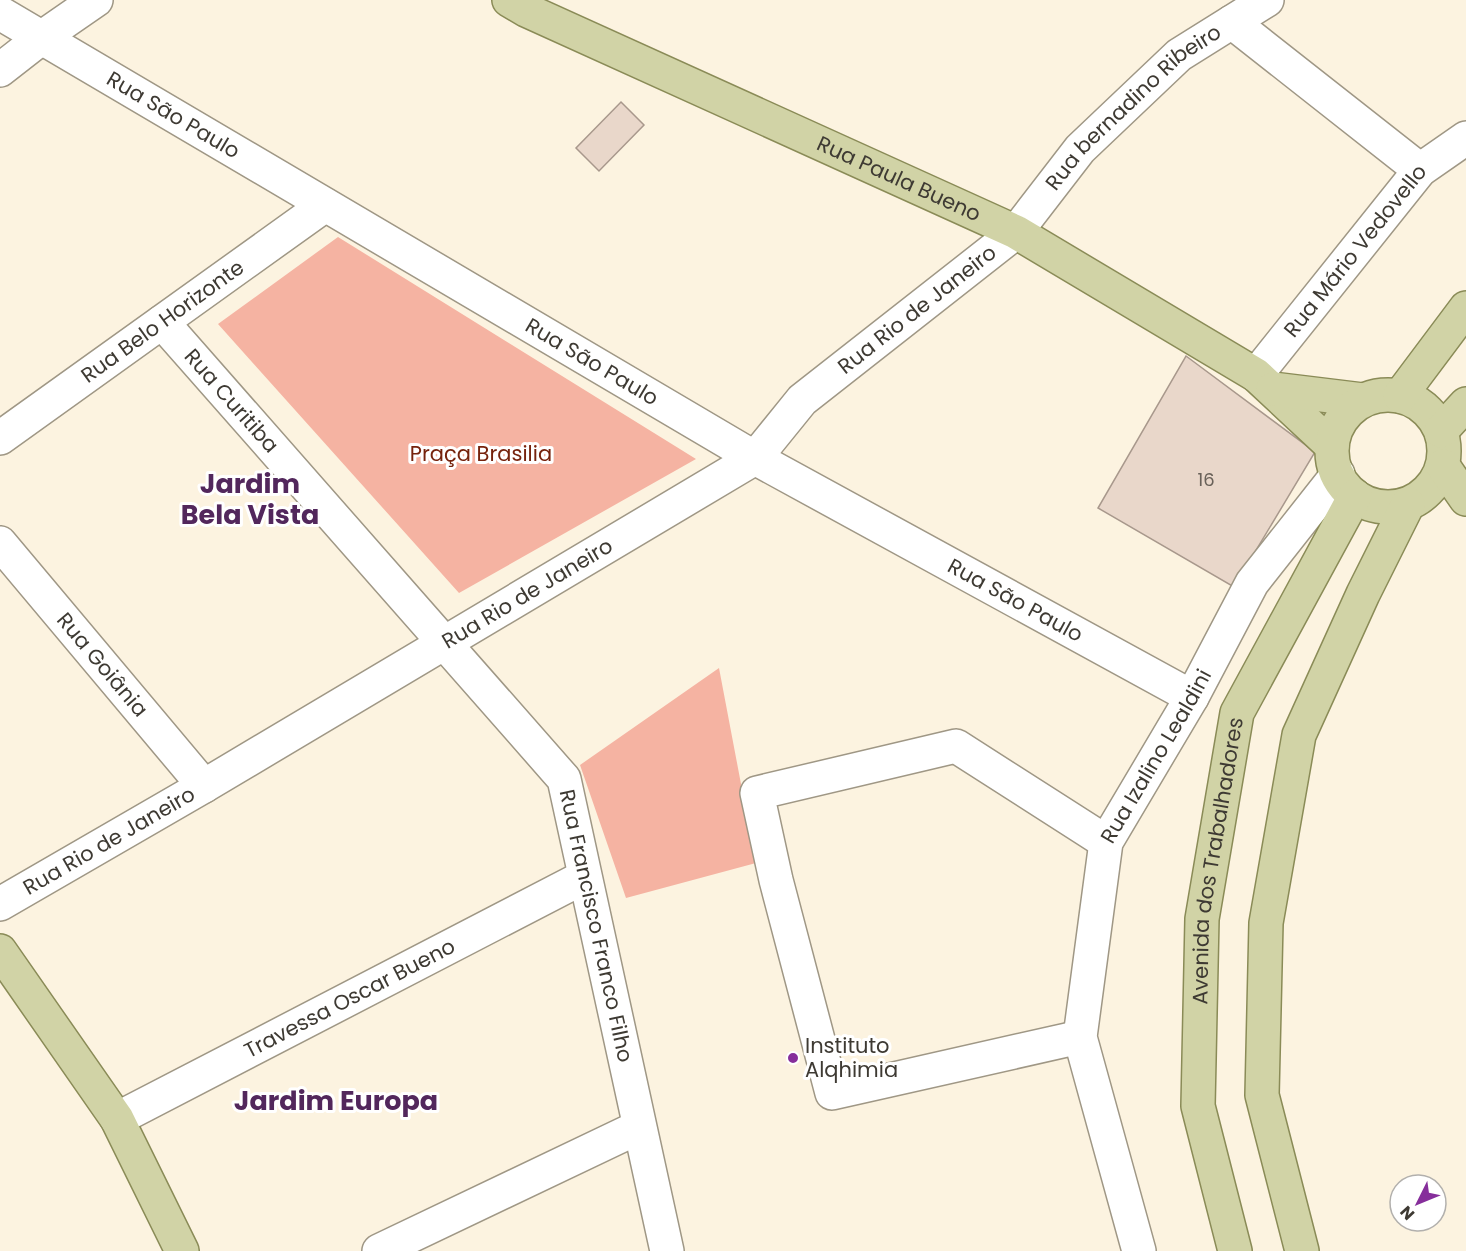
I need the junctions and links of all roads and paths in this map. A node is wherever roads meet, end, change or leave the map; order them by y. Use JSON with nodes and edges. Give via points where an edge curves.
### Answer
{"nodes":[{"id":1,"x":96,"y":0,"type":"edge"},
{"id":2,"x":509,"y":0,"type":"edge"},
{"id":3,"x":1268,"y":0,"type":"edge"},
{"id":4,"x":0,"y":13,"type":"edge"},
{"id":5,"x":1232,"y":22,"type":"junction"},
{"id":6,"x":41,"y":38,"type":"junction"},
{"id":7,"x":0,"y":70,"type":"edge"},
{"id":8,"x":1466,"y":138,"type":"edge"},
{"id":9,"x":1420,"y":171,"type":"junction"},
{"id":10,"x":325,"y":206,"type":"junction"},
{"id":11,"x":1017,"y":231,"type":"junction"},
{"id":12,"x":1466,"y":308,"type":"edge"},
{"id":13,"x":162,"y":322,"type":"junction"},
{"id":14,"x":1264,"y":382,"type":"junction"},
{"id":15,"x":1400,"y":396,"type":"junction"},
{"id":16,"x":1363,"y":400,"type":"junction"},
{"id":17,"x":1466,"y":404,"type":"edge"},
{"id":18,"x":1441,"y":431,"type":"junction"},
{"id":19,"x":0,"y":438,"type":"edge"},
{"id":20,"x":755,"y":458,"type":"junction"},
{"id":21,"x":1443,"y":466,"type":"junction"},
{"id":22,"x":1342,"y":472,"type":"junction"},
{"id":23,"x":1466,"y":500,"type":"edge"},
{"id":24,"x":1408,"y":504,"type":"junction"},
{"id":25,"x":0,"y":543,"type":"edge"},
{"id":26,"x":444,"y":643,"type":"junction"},
{"id":27,"x":1192,"y":697,"type":"junction"},
{"id":28,"x":204,"y":786,"type":"junction"},
{"id":29,"x":1106,"y":842,"type":"junction"},
{"id":30,"x":584,"y":877,"type":"junction"},
{"id":31,"x":0,"y":904,"type":"edge"},
{"id":32,"x":0,"y":951,"type":"edge"},
{"id":33,"x":1080,"y":1037,"type":"junction"},
{"id":34,"x":117,"y":1119,"type":"junction"},
{"id":35,"x":639,"y":1127,"type":"junction"},
{"id":36,"x":182,"y":1251,"type":"edge"},
{"id":37,"x":379,"y":1251,"type":"edge"},
{"id":38,"x":667,"y":1251,"type":"edge"},
{"id":39,"x":1139,"y":1251,"type":"edge"},
{"id":40,"x":1236,"y":1251,"type":"edge"},
{"id":41,"x":1302,"y":1251,"type":"edge"}],
"edges":[{"from":1,"to":6,"type":"street"},
{"from":2,"to":11,"type":"main road","name":"Rua Paula Bueno"},
{"from":3,"to":5,"type":"street","name":"Rua bernadino Ribeiro"},
{"from":4,"to":6,"type":"street","name":"Rua São Paulo"},
{"from":5,"to":9,"type":"street"},
{"from":5,"to":11,"type":"street","name":"Rua bernadino Ribeiro","via":[[1179,54],[1080,149]]},
{"from":6,"to":7,"type":"street"},
{"from":6,"to":10,"type":"street","name":"Rua São Paulo"},
{"from":8,"to":9,"type":"street","name":"Rua Mário Vedovello"},
{"from":9,"to":14,"type":"street","name":"Rua Mário Vedovello"},
{"from":10,"to":13,"type":"street","name":"Rua Belo Horizonte"},
{"from":10,"to":20,"type":"street","name":"Rua São Paulo"},
{"from":11,"to":14,"type":"main road","name":"Rua Paula Bueno"},
{"from":11,"to":20,"type":"street","name":"Rua Rio de Janeiro","via":[[802,400]]},
{"from":12,"to":15,"type":"main road"},
{"from":13,"to":19,"type":"street","name":"Rua Belo Horizonte"},
{"from":13,"to":26,"type":"street","name":"Rua Curitiba"},
{"from":14,"to":16,"type":"main road","name":"Rua Paula Bueno"},
{"from":14,"to":22,"type":"main road","name":"Rua Paula Bueno"},
{"from":15,"to":16,"type":"main road","name":"Rua Paula Bueno","via":[[1381,395]]},
{"from":15,"to":18,"type":"main road","via":[[1418,403]]},
{"from":16,"to":22,"type":"main road","via":[[1347,411],[1337,428]]},
{"from":17,"to":18,"type":"main road"},
{"from":18,"to":21,"type":"main road"},
{"from":20,"to":26,"type":"street","name":"Rua Rio de Janeiro"},
{"from":20,"to":27,"type":"street","name":"Rua São Paulo"},
{"from":21,"to":23,"type":"main road"},
{"from":21,"to":24,"type":"main road","via":[[1435,482]]},
{"from":22,"to":24,"type":"main road","name":"Rua Paula Bueno","via":[[1372,505]]},
{"from":22,"to":27,"type":"street","name":"Rua Izalino Lealdini","via":[[1252,583]]},
{"from":22,"to":40,"type":"main road","name":"Avenida dos Trabalhadores","via":[[1237,713],[1202,919],[1198,1106]]},
{"from":24,"to":41,"type":"main road","via":[[1299,735],[1266,923],[1262,1095]]},
{"from":25,"to":28,"type":"street","name":"Rua Goiânia"},
{"from":26,"to":28,"type":"street","name":"Rua Rio de Janeiro"},
{"from":26,"to":30,"type":"street","name":"Rua Francisco Franco Filho","via":[[564,779]]},
{"from":27,"to":29,"type":"street","name":"Rua Izalino Lealdini"},
{"from":28,"to":31,"type":"street","name":"Rua Rio de Janeiro"},
{"from":29,"to":33,"type":"street","name":"Rua Izalino Lealdini"},
{"from":29,"to":33,"type":"street","via":[[956,746],[757,793],[832,1093]]},
{"from":30,"to":34,"type":"street","name":"Travessa Oscar Bueno"},
{"from":30,"to":35,"type":"street","name":"Rua Francisco Franco Filho"},
{"from":32,"to":34,"type":"main road"},
{"from":33,"to":39,"type":"street","name":"Rua Izalino Lealdini"},
{"from":34,"to":36,"type":"main road"},
{"from":35,"to":37,"type":"street"},
{"from":35,"to":38,"type":"street","name":"Rua Francisco Franco Filho"}]}
